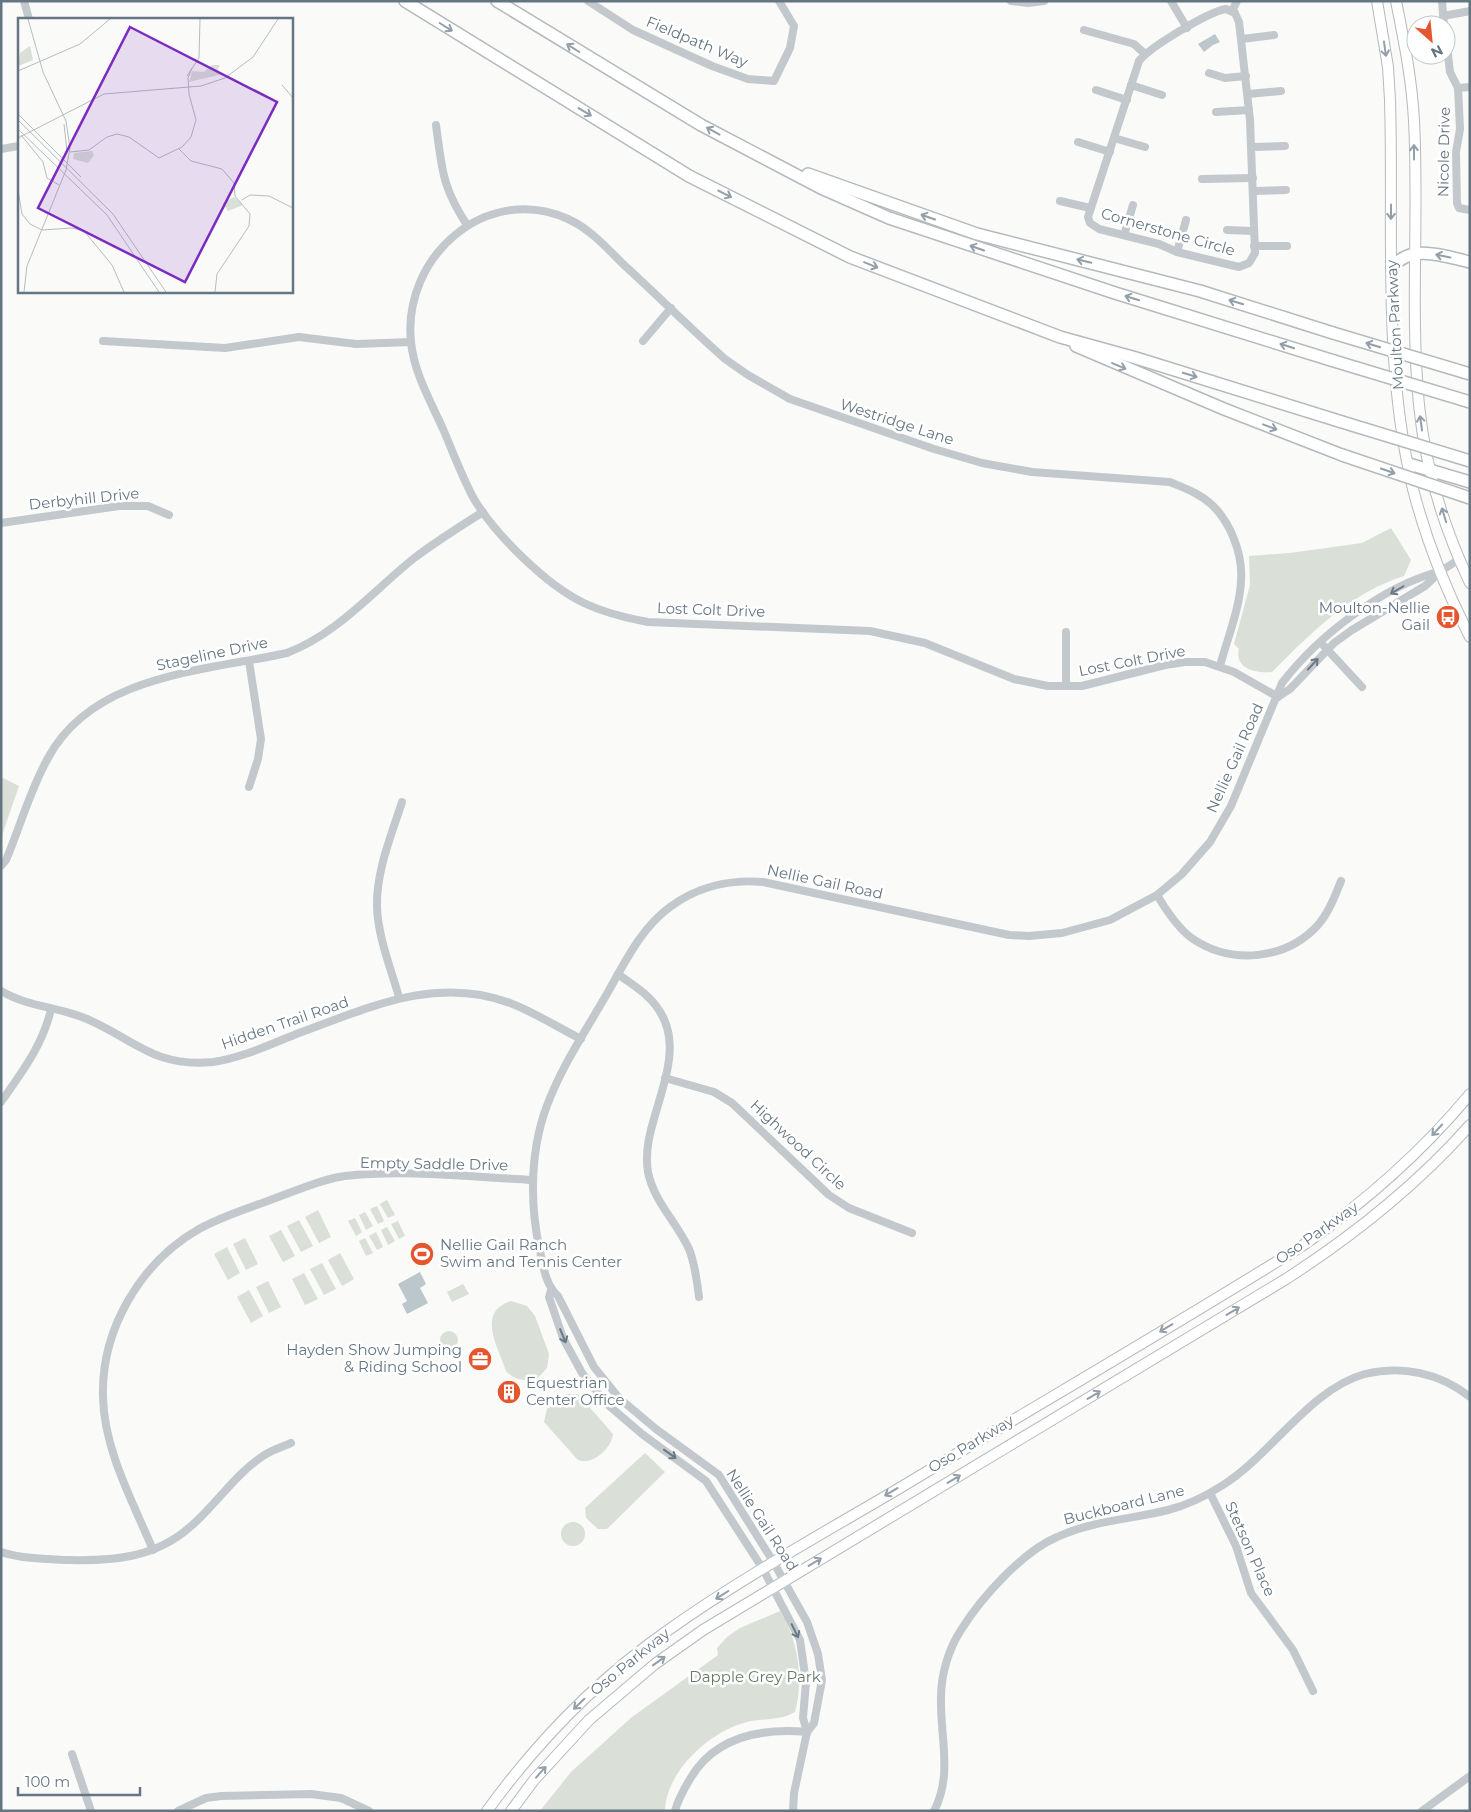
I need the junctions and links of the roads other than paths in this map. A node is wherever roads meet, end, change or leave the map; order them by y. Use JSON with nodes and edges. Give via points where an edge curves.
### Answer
{"nodes":[{"id":1,"x":24,"y":1,"type":"edge"},
{"id":2,"x":405,"y":1,"type":"edge"},
{"id":3,"x":497,"y":1,"type":"edge"},
{"id":4,"x":588,"y":1,"type":"edge"},
{"id":5,"x":779,"y":1,"type":"edge"},
{"id":6,"x":1011,"y":1,"type":"edge"},
{"id":7,"x":1044,"y":1,"type":"edge"},
{"id":8,"x":1171,"y":1,"type":"edge"},
{"id":9,"x":1237,"y":1,"type":"edge"},
{"id":10,"x":1377,"y":1,"type":"edge"},
{"id":11,"x":1396,"y":1,"type":"edge"},
{"id":12,"x":1442,"y":1,"type":"edge"},
{"id":13,"x":1232,"y":10,"type":"junction"},
{"id":14,"x":1470,"y":11,"type":"edge"},
{"id":15,"x":1443,"y":15,"type":"edge"},
{"id":16,"x":1448,"y":15,"type":"edge"},
{"id":17,"x":29,"y":18,"type":"edge"},
{"id":18,"x":1187,"y":28,"type":"junction"},
{"id":19,"x":1084,"y":30,"type":"dead end"},
{"id":20,"x":1274,"y":35,"type":"dead end"},
{"id":21,"x":1242,"y":39,"type":"junction"},
{"id":22,"x":1145,"y":54,"type":"junction"},
{"id":23,"x":1449,"y":65,"type":"edge"},
{"id":24,"x":1210,"y":73,"type":"dead end"},
{"id":25,"x":1246,"y":76,"type":"junction"},
{"id":26,"x":1131,"y":86,"type":"junction"},
{"id":27,"x":1470,"y":87,"type":"edge"},
{"id":28,"x":1458,"y":88,"type":"junction"},
{"id":29,"x":1096,"y":90,"type":"dead end"},
{"id":30,"x":1281,"y":90,"type":"dead end"},
{"id":31,"x":1248,"y":94,"type":"junction"},
{"id":32,"x":1162,"y":95,"type":"dead end"},
{"id":33,"x":1127,"y":100,"type":"junction"},
{"id":34,"x":1250,"y":110,"type":"junction"},
{"id":35,"x":1216,"y":112,"type":"dead end"},
{"id":36,"x":436,"y":125,"type":"dead end"},
{"id":37,"x":1114,"y":138,"type":"junction"},
{"id":38,"x":1078,"y":142,"type":"dead end"},
{"id":39,"x":18,"y":146,"type":"edge"},
{"id":40,"x":1284,"y":146,"type":"dead end"},
{"id":41,"x":1145,"y":147,"type":"dead end"},
{"id":42,"x":1252,"y":147,"type":"junction"},
{"id":43,"x":1,"y":149,"type":"edge"},
{"id":44,"x":1110,"y":152,"type":"junction"},
{"id":45,"x":755,"y":154,"type":"junction"},
{"id":46,"x":1253,"y":178,"type":"junction"},
{"id":47,"x":1202,"y":179,"type":"dead end"},
{"id":48,"x":1253,"y":190,"type":"junction"},
{"id":49,"x":1286,"y":190,"type":"dead end"},
{"id":50,"x":1060,"y":201,"type":"dead end"},
{"id":51,"x":1132,"y":205,"type":"dead end"},
{"id":52,"x":1090,"y":208,"type":"junction"},
{"id":53,"x":1470,"y":210,"type":"edge"},
{"id":54,"x":1186,"y":220,"type":"dead end"},
{"id":55,"x":467,"y":225,"type":"junction"},
{"id":56,"x":1227,"y":230,"type":"dead end"},
{"id":57,"x":1254,"y":231,"type":"junction"},
{"id":58,"x":1124,"y":235,"type":"junction"},
{"id":59,"x":1254,"y":246,"type":"junction"},
{"id":60,"x":1287,"y":246,"type":"dead end"},
{"id":61,"x":1177,"y":252,"type":"junction"},
{"id":62,"x":1415,"y":254,"type":"junction"},
{"id":63,"x":1470,"y":262,"type":"edge"},
{"id":64,"x":1392,"y":268,"type":"junction"},
{"id":65,"x":671,"y":308,"type":"junction"},
{"id":66,"x":1060,"y":337,"type":"junction"},
{"id":67,"x":103,"y":340,"type":"dead end"},
{"id":68,"x":644,"y":340,"type":"dead end"},
{"id":69,"x":411,"y":342,"type":"junction"},
{"id":70,"x":1470,"y":374,"type":"edge"},
{"id":71,"x":1470,"y":402,"type":"edge"},
{"id":72,"x":1470,"y":461,"type":"edge"},
{"id":73,"x":1409,"y":464,"type":"junction"},
{"id":74,"x":1430,"y":470,"type":"junction"},
{"id":75,"x":1470,"y":482,"type":"edge"},
{"id":76,"x":1470,"y":498,"type":"edge"},
{"id":77,"x":483,"y":512,"type":"junction"},
{"id":78,"x":169,"y":515,"type":"dead end"},
{"id":79,"x":1,"y":523,"type":"edge"},
{"id":80,"x":1458,"y":560,"type":"junction"},
{"id":81,"x":1441,"y":571,"type":"junction"},
{"id":82,"x":1470,"y":583,"type":"edge"},
{"id":83,"x":1066,"y":632,"type":"dead end"},
{"id":84,"x":1470,"y":637,"type":"edge"},
{"id":85,"x":1320,"y":641,"type":"junction"},
{"id":86,"x":1327,"y":649,"type":"junction"},
{"id":87,"x":250,"y":661,"type":"junction"},
{"id":88,"x":1220,"y":666,"type":"junction"},
{"id":89,"x":1066,"y":686,"type":"junction"},
{"id":90,"x":1362,"y":687,"type":"dead end"},
{"id":91,"x":1278,"y":697,"type":"junction"},
{"id":92,"x":249,"y":787,"type":"dead end"},
{"id":93,"x":402,"y":802,"type":"dead end"},
{"id":94,"x":1,"y":866,"type":"edge"},
{"id":95,"x":1341,"y":881,"type":"dead end"},
{"id":96,"x":1157,"y":895,"type":"junction"},
{"id":97,"x":618,"y":974,"type":"junction"},
{"id":98,"x":1,"y":990,"type":"edge"},
{"id":99,"x":400,"y":998,"type":"junction"},
{"id":100,"x":51,"y":1009,"type":"junction"},
{"id":101,"x":581,"y":1039,"type":"junction"},
{"id":102,"x":665,"y":1078,"type":"junction"},
{"id":103,"x":1470,"y":1094,"type":"edge"},
{"id":104,"x":1,"y":1102,"type":"edge"},
{"id":105,"x":1470,"y":1124,"type":"edge"},
{"id":106,"x":533,"y":1180,"type":"junction"},
{"id":107,"x":912,"y":1233,"type":"dead end"},
{"id":108,"x":551,"y":1290,"type":"junction"},
{"id":109,"x":699,"y":1297,"type":"dead end"},
{"id":110,"x":1470,"y":1397,"type":"edge"},
{"id":111,"x":290,"y":1442,"type":"dead end"},
{"id":112,"x":1210,"y":1493,"type":"junction"},
{"id":113,"x":153,"y":1550,"type":"junction"},
{"id":114,"x":1,"y":1552,"type":"edge"},
{"id":115,"x":774,"y":1563,"type":"junction"},
{"id":116,"x":763,"y":1569,"type":"junction"},
{"id":117,"x":785,"y":1581,"type":"junction"},
{"id":118,"x":773,"y":1587,"type":"junction"},
{"id":119,"x":1313,"y":1691,"type":"dead end"},
{"id":120,"x":807,"y":1732,"type":"junction"},
{"id":121,"x":72,"y":1754,"type":"dead end"},
{"id":122,"x":1470,"y":1776,"type":"edge"},
{"id":123,"x":1431,"y":1808,"type":"edge"},
{"id":124,"x":91,"y":1811,"type":"edge"},
{"id":125,"x":178,"y":1811,"type":"edge"},
{"id":126,"x":369,"y":1811,"type":"edge"},
{"id":127,"x":487,"y":1811,"type":"edge"},
{"id":128,"x":511,"y":1811,"type":"edge"},
{"id":129,"x":675,"y":1811,"type":"edge"},
{"id":130,"x":793,"y":1811,"type":"edge"},
{"id":131,"x":934,"y":1811,"type":"edge"},
{"id":132,"x":1422,"y":1811,"type":"edge"}],
"edges":[{"from":1,"to":17,"type":"street"},
{"from":2,"to":66,"type":"highway","one_way":true,"via":[[689,176],[850,257]]},
{"from":45,"to":3,"type":"highway","one_way":true,"via":[[633,86]]},
{"from":4,"to":5,"type":"street","name":"Fieldpath Way","via":[[633,30],[712,66],[748,79],[774,80],[790,48],[794,26]]},
{"from":6,"to":7,"type":"street"},
{"from":8,"to":18,"type":"street"},
{"from":9,"to":13,"type":"street"},
{"from":10,"to":64,"type":"main road","name":"Moulton Parkway","one_way":true,"via":[[1390,100]]},
{"from":62,"to":11,"type":"main road","name":"Moulton Parkway","one_way":true,"via":[[1412,90]]},
{"from":12,"to":15,"type":"street"},
{"from":13,"to":18,"type":"street","via":[[1220,6]]},
{"from":13,"to":21,"type":"street","name":"Cornerstone Circle","via":[[1238,17]]},
{"from":14,"to":16,"type":"street"},
{"from":18,"to":22,"type":"street"},
{"from":19,"to":22,"type":"street","via":[[1134,44]]},
{"from":20,"to":21,"type":"street"},
{"from":21,"to":25,"type":"street","name":"Cornerstone Circle"},
{"from":22,"to":26,"type":"street","name":"Cornerstone Circle","via":[[1139,61]]},
{"from":23,"to":28,"type":"street","name":"Nicole Drive"},
{"from":24,"to":25,"type":"street","via":[[1225,78]]},
{"from":25,"to":31,"type":"street","name":"Cornerstone Circle"},
{"from":26,"to":32,"type":"street"},
{"from":26,"to":33,"type":"street","name":"Cornerstone Circle"},
{"from":27,"to":28,"type":"street"},
{"from":28,"to":53,"type":"street","name":"Nicole Drive","via":[[1460,129],[1456,152],[1456,203],[1459,208]]},
{"from":29,"to":33,"type":"street"},
{"from":30,"to":31,"type":"street"},
{"from":31,"to":34,"type":"street","name":"Cornerstone Circle"},
{"from":33,"to":37,"type":"street","name":"Cornerstone Circle"},
{"from":34,"to":35,"type":"street"},
{"from":34,"to":42,"type":"street","name":"Cornerstone Circle"},
{"from":36,"to":55,"type":"street","via":[[444,183]]},
{"from":37,"to":41,"type":"street"},
{"from":37,"to":44,"type":"street","name":"Cornerstone Circle"},
{"from":38,"to":44,"type":"street"},
{"from":39,"to":43,"type":"street"},
{"from":40,"to":42,"type":"street"},
{"from":42,"to":46,"type":"street","name":"Cornerstone Circle"},
{"from":44,"to":52,"type":"street","name":"Cornerstone Circle"},
{"from":70,"to":45,"type":"highway","one_way":true,"bridge":true,"via":[[1200,291],[977,234]]},
{"from":71,"to":45,"type":"highway","one_way":true,"bridge":true,"via":[[1098,287],[889,218]]},
{"from":46,"to":47,"type":"street"},
{"from":46,"to":48,"type":"street","name":"Cornerstone Circle"},
{"from":48,"to":49,"type":"street"},
{"from":48,"to":57,"type":"street","name":"Cornerstone Circle"},
{"from":50,"to":52,"type":"street"},
{"from":51,"to":58,"type":"street"},
{"from":52,"to":58,"type":"street","name":"Cornerstone Circle","via":[[1088,217],[1094,227]]},
{"from":54,"to":61,"type":"street"},
{"from":55,"to":65,"type":"street","name":"Westridge Lane","via":[[501,211],[531,209],[569,219],[588,230]]},
{"from":55,"to":69,"type":"street","name":"Lost Colt Drive","via":[[442,247],[429,266],[414,305]]},
{"from":56,"to":57,"type":"street"},
{"from":57,"to":59,"type":"street","name":"Cornerstone Circle"},
{"from":58,"to":61,"type":"street","name":"Cornerstone Circle"},
{"from":59,"to":60,"type":"street"},
{"from":59,"to":61,"type":"street","name":"Cornerstone Circle","via":[[1254,258],[1239,267]]},
{"from":63,"to":62,"type":"highway","one_way":true,"via":[[1433,254]]},
{"from":62,"to":64,"type":"highway","via":[[1401,257]]},
{"from":74,"to":62,"type":"main road","name":"Moulton Parkway","one_way":true,"via":[[1418,398]]},
{"from":64,"to":73,"type":"main road","name":"Moulton Parkway","via":[[1393,339]]},
{"from":65,"to":68,"type":"street"},
{"from":65,"to":88,"type":"street","name":"Westridge Lane","via":[[748,375],[771,390],[809,407],[982,463],[1032,472],[1170,482],[1204,499],[1224,520],[1233,537],[1242,580]]},
{"from":66,"to":72,"type":"highway","one_way":true,"bridge":true},
{"from":66,"to":76,"type":"highway","one_way":true,"bridge":true,"via":[[1087,352],[1342,455]]},
{"from":67,"to":69,"type":"street","via":[[225,348],[299,337],[356,344]]},
{"from":69,"to":77,"type":"street","name":"Lost Colt Drive","via":[[426,390]]},
{"from":73,"to":74,"type":"highway"},
{"from":73,"to":81,"type":"main road","name":"Moulton Parkway","via":[[1421,515]]},
{"from":74,"to":75,"type":"highway"},
{"from":80,"to":74,"type":"main road","name":"Moulton Parkway","one_way":true},
{"from":77,"to":87,"type":"street","name":"Stageline Drive","via":[[414,558],[327,633],[287,653]]},
{"from":77,"to":89,"type":"street","name":"Lost Colt Drive","via":[[516,550],[561,589],[582,602],[623,617],[648,622],[870,631],[925,643],[1014,679]]},
{"from":78,"to":79,"type":"street","name":"Derbyhill Drive","via":[[148,506],[119,506]]},
{"from":80,"to":81,"type":"street","name":"Nellie Gail Road"},
{"from":80,"to":82,"type":"main road","name":"Moulton Parkway"},
{"from":81,"to":84,"type":"main road","name":"Moulton Parkway"},
{"from":81,"to":85,"type":"street","name":"Nellie Gail Road","one_way":true,"via":[[1421,576],[1361,610]]},
{"from":81,"to":86,"type":"street","name":"Nellie Gail Road","via":[[1425,586]]},
{"from":83,"to":89,"type":"street"},
{"from":85,"to":86,"type":"street"},
{"from":85,"to":91,"type":"street","name":"Nellie Gail Road","via":[[1282,683]]},
{"from":86,"to":90,"type":"street"},
{"from":91,"to":86,"type":"street","name":"Nellie Gail Road","one_way":true,"via":[[1290,689]]},
{"from":87,"to":92,"type":"street","via":[[261,739]]},
{"from":87,"to":94,"type":"street","name":"Stageline Drive","via":[[140,684],[106,700],[81,717],[49,756]]},
{"from":88,"to":89,"type":"street","name":"Lost Colt Drive","via":[[1185,662],[1100,682]]},
{"from":88,"to":91,"type":"street","name":"Lost Colt Drive"},
{"from":91,"to":96,"type":"street","name":"Nellie Gail Road","via":[[1221,825],[1198,858]]},
{"from":93,"to":99,"type":"street","via":[[384,859],[377,908]]},
{"from":95,"to":96,"type":"street","via":[[1326,912],[1305,937],[1272,953],[1253,956],[1217,952],[1191,938]]},
{"from":96,"to":97,"type":"street","name":"Nellie Gail Road","via":[[1124,914],[1092,926],[1029,936],[984,931],[781,885],[734,882],[696,891],[669,907],[644,932]]},
{"from":97,"to":101,"type":"street","name":"Nellie Gail Road"},
{"from":97,"to":102,"type":"street","via":[[646,995],[663,1018],[671,1048]]},
{"from":98,"to":100,"type":"street","name":"Hidden Trail Road","via":[[20,1000]]},
{"from":99,"to":100,"type":"street","name":"Hidden Trail Road","via":[[242,1054],[201,1062],[173,1060],[148,1053],[87,1019]]},
{"from":99,"to":101,"type":"street","name":"Hidden Trail Road","via":[[442,991],[495,998]]},
{"from":100,"to":104,"type":"street","via":[[46,1031],[34,1055]]},
{"from":101,"to":106,"type":"street","name":"Nellie Gail Road","via":[[549,1099]]},
{"from":102,"to":107,"type":"street","name":"Highwood Circle","via":[[714,1092],[732,1103],[829,1194],[849,1208]]},
{"from":102,"to":109,"type":"street","via":[[651,1129],[648,1168],[658,1201],[689,1249]]},
{"from":103,"to":115,"type":"main road","name":"Oso Parkway","one_way":true,"via":[[1399,1171],[1302,1246]]},
{"from":117,"to":105,"type":"main road","name":"Oso Parkway","one_way":true,"via":[[1319,1258],[1387,1207]]},
{"from":106,"to":108,"type":"street","name":"Nellie Gail Road","via":[[535,1221]]},
{"from":106,"to":113,"type":"street","name":"Empty Saddle Drive","via":[[374,1173],[341,1176],[200,1228],[157,1261],[136,1288],[113,1333],[106,1357],[102,1397],[110,1443]]},
{"from":108,"to":115,"type":"street","name":"Nellie Gail Road","via":[[558,1296],[594,1367],[613,1390],[656,1428],[719,1475]]},
{"from":108,"to":116,"type":"street","name":"Nellie Gail Road","one_way":true,"via":[[548,1297],[563,1338],[582,1373],[607,1404],[706,1481]]},
{"from":110,"to":112,"type":"street","name":"Buckboard Lane","via":[[1438,1378],[1413,1371],[1364,1374],[1341,1384],[1322,1398],[1241,1471]]},
{"from":111,"to":113,"type":"street","via":[[264,1455],[242,1472],[190,1528]]},
{"from":112,"to":119,"type":"street","name":"Stetson Place","via":[[1236,1546],[1251,1593],[1293,1650]]},
{"from":112,"to":131,"type":"street","name":"Buckboard Lane","via":[[1169,1510],[1057,1537],[1039,1548],[994,1588],[960,1631],[946,1664],[941,1698],[945,1781]]},
{"from":113,"to":114,"type":"street","via":[[99,1561],[34,1559]]},
{"from":115,"to":116,"type":"main road","name":"Oso Parkway"},
{"from":115,"to":117,"type":"street","name":"Nellie Gail Road"},
{"from":116,"to":118,"type":"street","name":"Nellie Gail Road"},
{"from":116,"to":127,"type":"main road","name":"Oso Parkway","one_way":true,"via":[[666,1631],[611,1675],[562,1721]]},
{"from":117,"to":118,"type":"main road","name":"Oso Parkway"},
{"from":117,"to":120,"type":"street","name":"Nellie Gail Road","via":[[807,1622],[818,1654],[822,1680],[814,1723]]},
{"from":118,"to":120,"type":"street","name":"Nellie Gail Road","one_way":true,"via":[[800,1640],[806,1682],[803,1718]]},
{"from":128,"to":118,"type":"main road","name":"Oso Parkway","one_way":true,"via":[[561,1750],[619,1692],[704,1630]]},
{"from":120,"to":129,"type":"street","via":[[753,1733],[722,1745],[695,1771]]},
{"from":120,"to":130,"type":"street","name":"Nellie Gail Road"},
{"from":121,"to":124,"type":"street"},
{"from":122,"to":123,"type":"street"},
{"from":123,"to":132,"type":"street"},
{"from":125,"to":126,"type":"street","via":[[206,1798],[221,1796],[311,1794],[341,1798]]}]}
